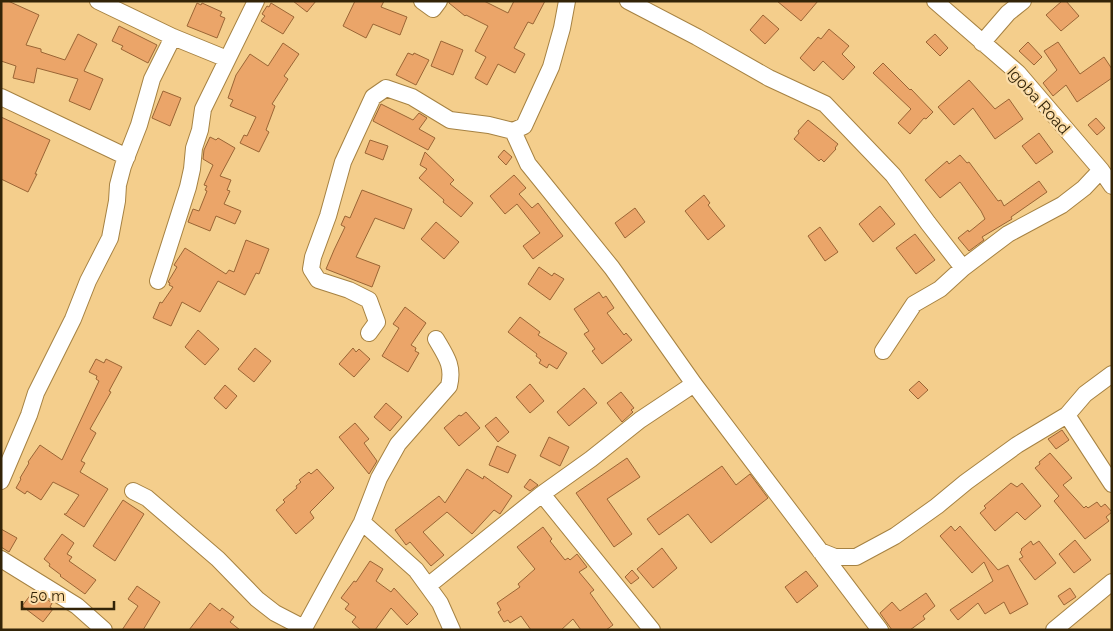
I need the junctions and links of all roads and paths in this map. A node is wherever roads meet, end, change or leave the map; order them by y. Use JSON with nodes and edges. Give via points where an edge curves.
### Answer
{"nodes":[{"id":1,"x":98,"y":1,"type":"edge"},
{"id":2,"x":256,"y":1,"type":"edge"},
{"id":3,"x":422,"y":1,"type":"edge"},
{"id":4,"x":439,"y":1,"type":"edge"},
{"id":5,"x":566,"y":1,"type":"edge"},
{"id":6,"x":628,"y":1,"type":"edge"},
{"id":7,"x":935,"y":1,"type":"edge"},
{"id":8,"x":1022,"y":1,"type":"edge"},
{"id":9,"x":173,"y":37,"type":"junction"},
{"id":10,"x":982,"y":43,"type":"junction"},
{"id":11,"x":227,"y":59,"type":"junction"},
{"id":12,"x":1,"y":97,"type":"edge"},
{"id":13,"x":513,"y":131,"type":"junction"},
{"id":14,"x":127,"y":157,"type":"junction"},
{"id":15,"x":1101,"y":170,"type":"junction"},
{"id":16,"x":1112,"y":186,"type":"edge"},
{"id":17,"x":963,"y":268,"type":"junction"},
{"id":18,"x":158,"y":281,"type":"dead end"},
{"id":19,"x":369,"y":333,"type":"dead end"},
{"id":20,"x":436,"y":339,"type":"dead end"},
{"id":21,"x":883,"y":352,"type":"dead end"},
{"id":22,"x":1112,"y":374,"type":"edge"},
{"id":23,"x":694,"y":384,"type":"junction"},
{"id":24,"x":1067,"y":415,"type":"junction"},
{"id":25,"x":1,"y":482,"type":"edge"},
{"id":26,"x":1112,"y":484,"type":"edge"},
{"id":27,"x":133,"y":491,"type":"dead end"},
{"id":28,"x":542,"y":494,"type":"junction"},
{"id":29,"x":362,"y":522,"type":"junction"},
{"id":30,"x":820,"y":551,"type":"junction"},
{"id":31,"x":856,"y":557,"type":"junction"},
{"id":32,"x":1,"y":559,"type":"edge"},
{"id":33,"x":1112,"y":582,"type":"edge"},
{"id":34,"x":846,"y":584,"type":"junction"},
{"id":35,"x":428,"y":585,"type":"junction"},
{"id":36,"x":303,"y":629,"type":"edge"},
{"id":37,"x":104,"y":630,"type":"edge"},
{"id":38,"x":452,"y":630,"type":"edge"},
{"id":39,"x":652,"y":630,"type":"edge"},
{"id":40,"x":880,"y":630,"type":"edge"},
{"id":41,"x":1054,"y":630,"type":"edge"}],
"edges":[{"from":1,"to":9,"type":"street"},
{"from":2,"to":11,"type":"street"},
{"from":3,"to":4,"type":"street","via":[[433,8]]},
{"from":5,"to":13,"type":"street","via":[[551,67],[524,126]]},
{"from":6,"to":17,"type":"street","via":[[769,78],[825,104],[893,175]]},
{"from":7,"to":10,"type":"street","name":"Igoba Road"},
{"from":8,"to":10,"type":"street"},
{"from":9,"to":11,"type":"street"},
{"from":9,"to":14,"type":"street","via":[[152,79]]},
{"from":10,"to":15,"type":"street","name":"Igoba Road","via":[[1018,73]]},
{"from":11,"to":18,"type":"street","via":[[203,108],[188,187]]},
{"from":12,"to":14,"type":"street"},
{"from":13,"to":19,"type":"street","via":[[489,124],[450,120],[412,97],[386,88],[373,97],[343,162],[311,269],[318,280],[369,300],[377,322]]},
{"from":13,"to":23,"type":"street","via":[[528,164],[612,268]]},
{"from":14,"to":25,"type":"street","via":[[118,185],[110,238],[36,393]]},
{"from":15,"to":16,"type":"street","name":"Igoba Road"},
{"from":15,"to":17,"type":"street","via":[[1062,205],[1008,234]]},
{"from":17,"to":21,"type":"street","via":[[940,289],[914,304]]},
{"from":20,"to":29,"type":"street","via":[[450,365],[449,386],[398,444],[379,478]]},
{"from":22,"to":24,"type":"street","via":[[1085,394]]},
{"from":23,"to":28,"type":"street"},
{"from":23,"to":30,"type":"street"},
{"from":24,"to":26,"type":"street"},
{"from":24,"to":31,"type":"street","via":[[1017,444],[895,536]]},
{"from":27,"to":36,"type":"street","via":[[147,498],[218,559],[269,608]]},
{"from":28,"to":35,"type":"street"},
{"from":28,"to":39,"type":"street"},
{"from":29,"to":35,"type":"street","via":[[416,570]]},
{"from":29,"to":36,"type":"street"},
{"from":30,"to":31,"type":"street","via":[[835,557]]},
{"from":30,"to":34,"type":"street"},
{"from":31,"to":34,"type":"street"},
{"from":32,"to":37,"type":"street","via":[[77,606]]},
{"from":33,"to":41,"type":"street"},
{"from":34,"to":40,"type":"street"},
{"from":35,"to":38,"type":"street"}]}
